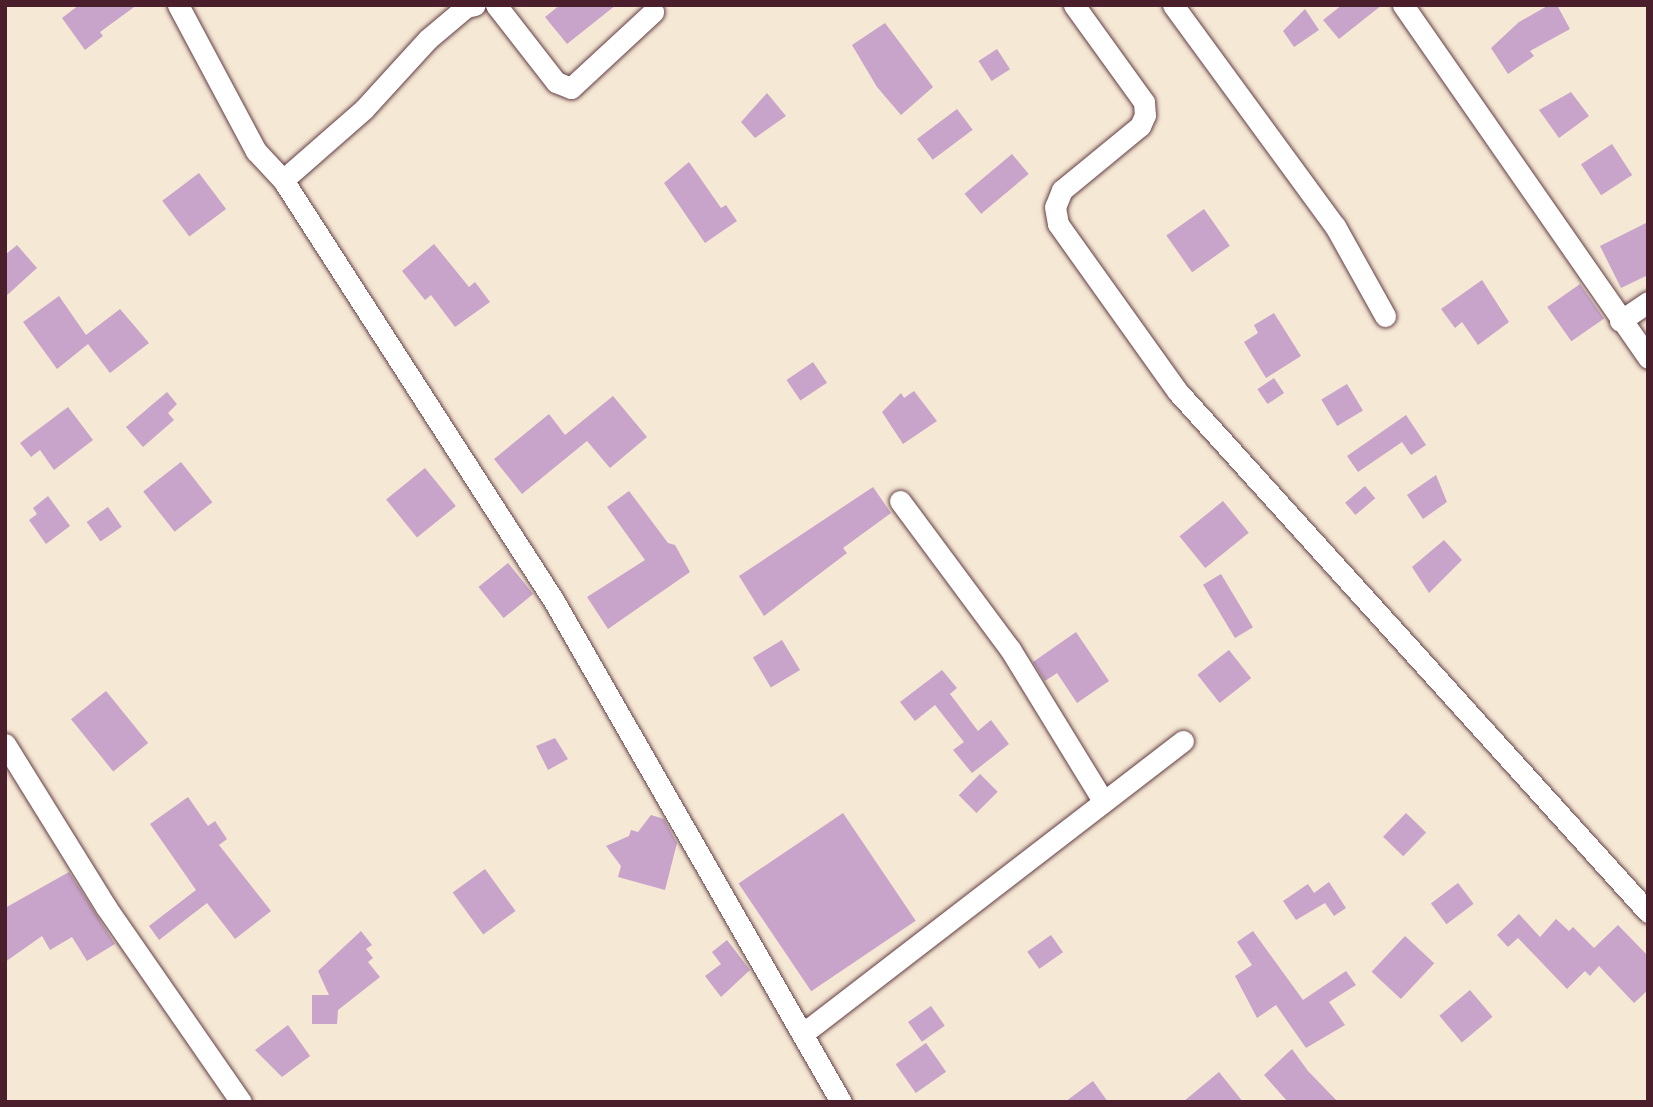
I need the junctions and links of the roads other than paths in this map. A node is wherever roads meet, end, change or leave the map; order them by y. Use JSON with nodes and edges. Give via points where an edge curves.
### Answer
{"nodes":[{"id":1,"x":178,"y":5,"type":"edge"},
{"id":2,"x":475,"y":5,"type":"edge"},
{"id":3,"x":496,"y":5,"type":"edge"},
{"id":4,"x":1074,"y":5,"type":"edge"},
{"id":5,"x":1173,"y":5,"type":"edge"},
{"id":6,"x":1403,"y":5,"type":"edge"},
{"id":7,"x":653,"y":12,"type":"dead end"},
{"id":8,"x":283,"y":180,"type":"junction"},
{"id":9,"x":1648,"y":302,"type":"edge"},
{"id":10,"x":1385,"y":316,"type":"dead end"},
{"id":11,"x":1620,"y":321,"type":"junction"},
{"id":12,"x":1648,"y":358,"type":"edge"},
{"id":13,"x":900,"y":501,"type":"dead end"},
{"id":14,"x":1183,"y":741,"type":"dead end"},
{"id":15,"x":5,"y":744,"type":"edge"},
{"id":16,"x":1102,"y":801,"type":"junction"},
{"id":17,"x":1648,"y":912,"type":"edge"},
{"id":18,"x":805,"y":1032,"type":"junction"},
{"id":19,"x":241,"y":1102,"type":"edge"},
{"id":20,"x":841,"y":1102,"type":"edge"}],
"edges":[{"from":1,"to":8,"type":"street","via":[[256,151]]},
{"from":2,"to":8,"type":"street","via":[[428,39],[364,109]]},
{"from":3,"to":7,"type":"street","via":[[556,82],[571,88]]},
{"from":4,"to":17,"type":"street","via":[[1139,94],[1146,115],[1129,136],[1062,190],[1055,207],[1058,224],[1178,392]]},
{"from":5,"to":10,"type":"street","via":[[1335,226]]},
{"from":6,"to":11,"type":"street"},
{"from":8,"to":18,"type":"street","via":[[554,601]]},
{"from":9,"to":11,"type":"street"},
{"from":11,"to":12,"type":"street"},
{"from":13,"to":16,"type":"street","via":[[1010,649]]},
{"from":14,"to":16,"type":"street"},
{"from":15,"to":19,"type":"street","via":[[106,907]]},
{"from":16,"to":18,"type":"street"},
{"from":18,"to":20,"type":"street"}]}
